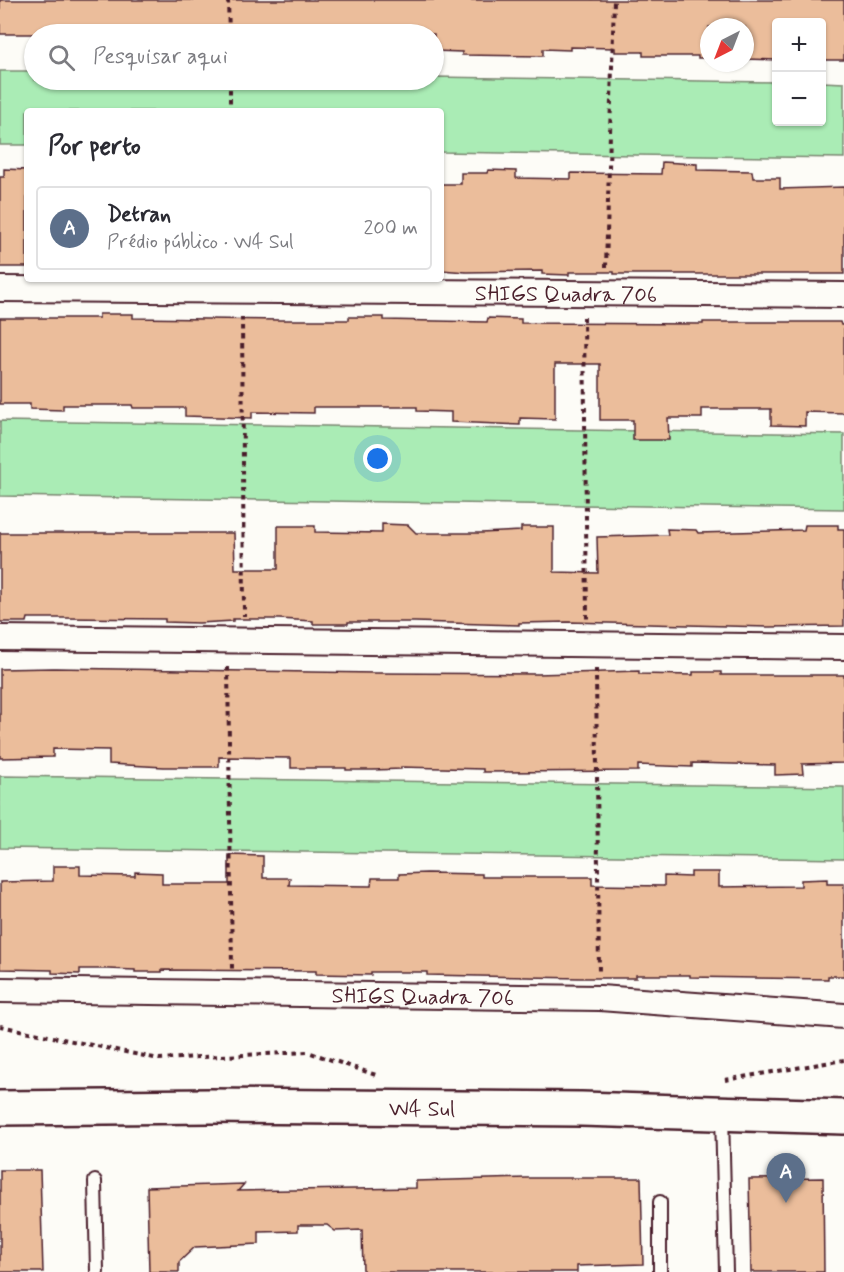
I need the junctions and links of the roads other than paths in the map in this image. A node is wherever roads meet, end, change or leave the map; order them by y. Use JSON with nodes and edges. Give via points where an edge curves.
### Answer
{"nodes":[{"id":1,"x":0,"y":289,"type":"edge"},
{"id":2,"x":844,"y":295,"type":"edge"},
{"id":3,"x":0,"y":638,"type":"edge"},
{"id":4,"x":844,"y":647,"type":"edge"},
{"id":5,"x":0,"y":990,"type":"edge"},
{"id":6,"x":844,"y":1016,"type":"edge"},
{"id":7,"x":0,"y":1108,"type":"edge"},
{"id":8,"x":722,"y":1113,"type":"junction"},
{"id":9,"x":844,"y":1117,"type":"edge"},
{"id":10,"x":95,"y":1181,"type":"dead end"},
{"id":11,"x":660,"y":1202,"type":"dead end"},
{"id":12,"x":97,"y":1272,"type":"edge"},
{"id":13,"x":660,"y":1272,"type":"edge"},
{"id":14,"x":726,"y":1272,"type":"edge"}],
"edges":[{"from":1,"to":2,"type":"street","name":"SHIGS Quadra 706"},
{"from":3,"to":4,"type":"street"},
{"from":5,"to":6,"type":"street","name":"SHIGS Quadra 706","via":[[600,999]]},
{"from":7,"to":8,"type":"main road","name":"W4 Sul","via":[[211,1106]]},
{"from":8,"to":9,"type":"main road","name":"W4 Sul"},
{"from":8,"to":14,"type":"lane"},
{"from":10,"to":12,"type":"lane"},
{"from":11,"to":13,"type":"lane"}]}
